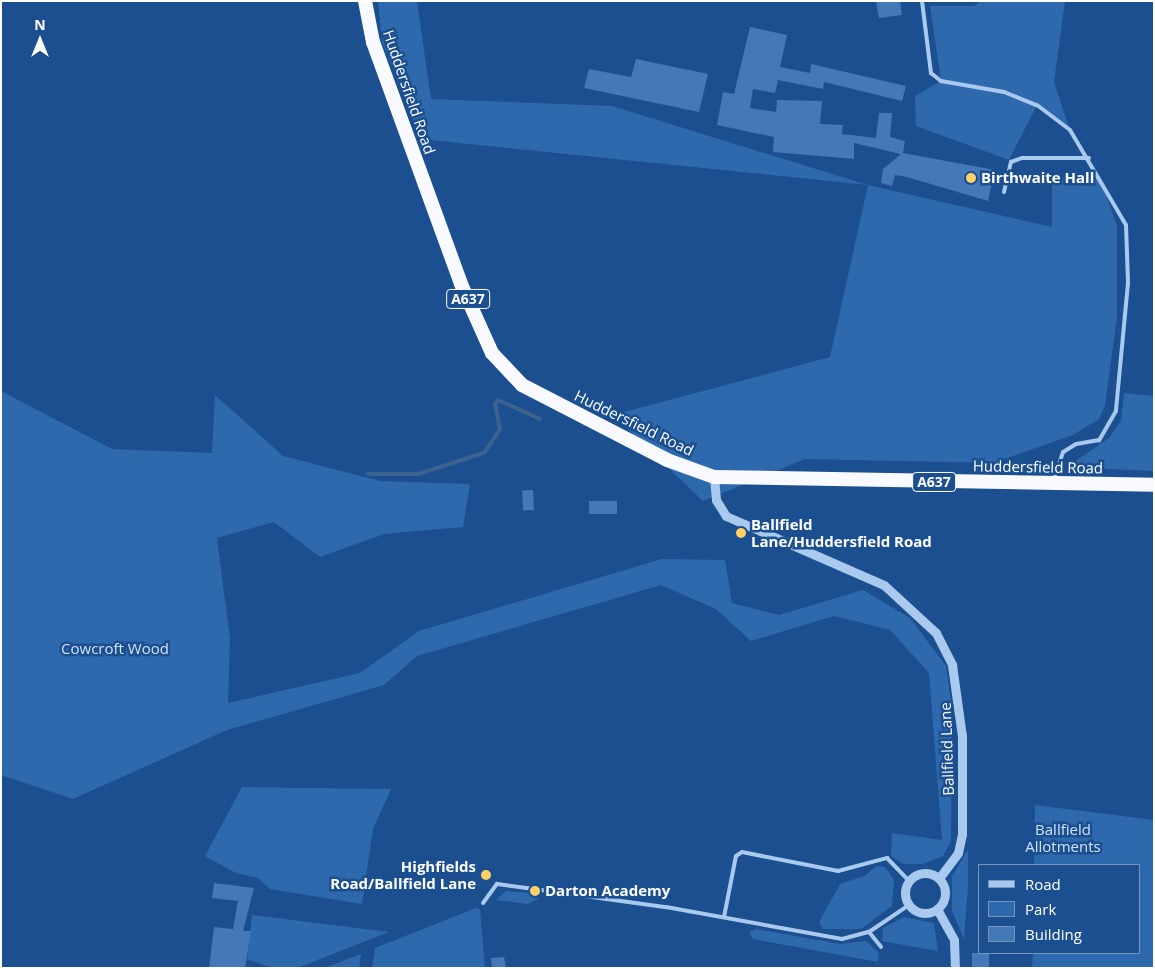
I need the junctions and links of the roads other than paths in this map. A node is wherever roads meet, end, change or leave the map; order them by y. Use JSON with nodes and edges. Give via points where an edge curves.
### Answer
{"nodes":[{"id":1,"x":365,"y":1,"type":"edge"},
{"id":2,"x":922,"y":1,"type":"edge"},
{"id":3,"x":1089,"y":158,"type":"junction"},
{"id":4,"x":1004,"y":192,"type":"dead end"},
{"id":5,"x":714,"y":477,"type":"junction"},
{"id":6,"x":1052,"y":484,"type":"junction"},
{"id":7,"x":1154,"y":485,"type":"edge"},
{"id":8,"x":939,"y":878,"type":"junction"},
{"id":9,"x":909,"y":880,"type":"junction"},
{"id":10,"x":483,"y":903,"type":"dead end"},
{"id":11,"x":909,"y":905,"type":"junction"},
{"id":12,"x":937,"y":909,"type":"junction"},
{"id":13,"x":724,"y":917,"type":"junction"},
{"id":14,"x":869,"y":932,"type":"junction"},
{"id":15,"x":881,"y":946,"type":"dead end"},
{"id":16,"x":955,"y":968,"type":"edge"}],
"edges":[{"from":1,"to":5,"type":"highway","name":"Huddersfield Road","number":"A637","via":[[379,61],[461,284],[492,353],[522,385],[667,460]]},
{"from":2,"to":3,"type":"lane","via":[[931,73],[941,81],[1004,92],[1037,104],[1070,130]]},
{"from":3,"to":4,"type":"lane","via":[[1022,158],[1011,162]]},
{"from":3,"to":6,"type":"lane","via":[[1126,225],[1122,365],[1116,411],[1108,430],[1099,440],[1076,444],[1063,452]]},
{"from":5,"to":6,"type":"highway","name":"Huddersfield Road","number":"A637"},
{"from":5,"to":8,"type":"street","name":"Ballfield Lane","via":[[716,500],[726,516],[884,585],[912,606],[936,633],[952,665],[962,736],[962,834],[958,853]]},
{"from":6,"to":7,"type":"highway","name":"Huddersfield Road","number":"A637"},
{"from":8,"to":9,"type":"street","via":[[927,872]]},
{"from":8,"to":12,"type":"street","via":[[945,894]]},
{"from":9,"to":11,"type":"street","via":[[905,893]]},
{"from":9,"to":13,"type":"lane","via":[[887,858],[838,871],[742,852],[736,856]]},
{"from":10,"to":13,"type":"lane","via":[[497,884]]},
{"from":11,"to":12,"type":"street","via":[[925,913]]},
{"from":11,"to":14,"type":"lane"},
{"from":12,"to":16,"type":"street","via":[[954,940]]},
{"from":13,"to":14,"type":"lane","via":[[842,939]]},
{"from":14,"to":15,"type":"lane"}]}
